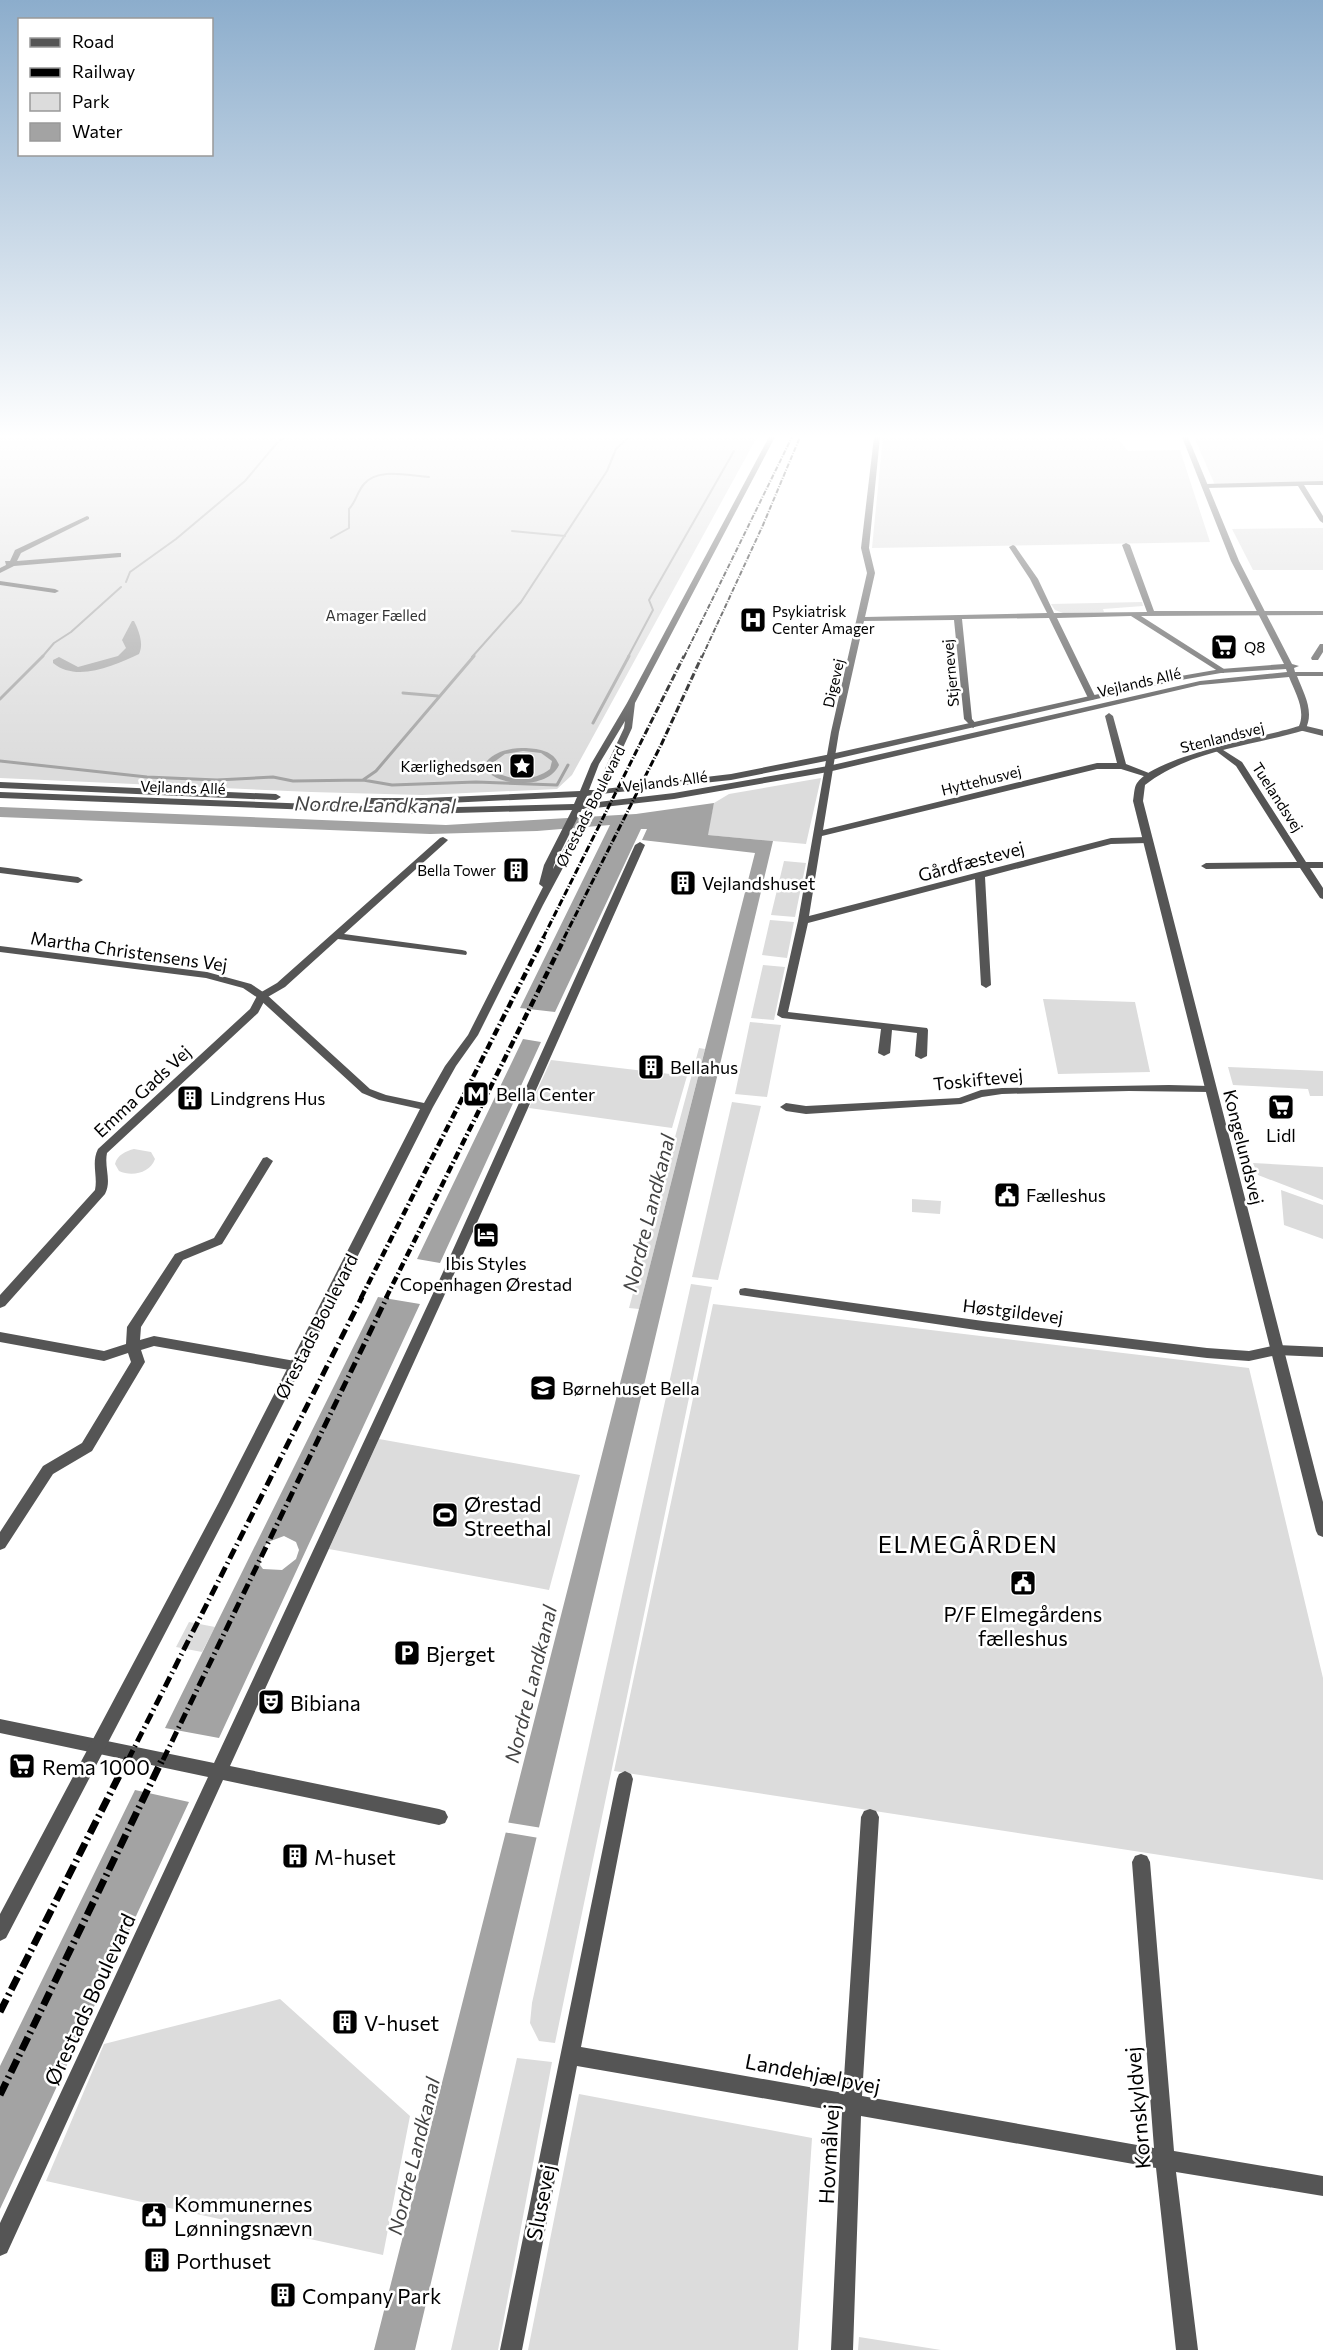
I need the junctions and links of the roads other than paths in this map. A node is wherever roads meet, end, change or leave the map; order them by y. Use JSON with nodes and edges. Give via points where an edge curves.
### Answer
{"nodes":[{"id":1,"x":29,"y":547,"type":"edge"},
{"id":2,"x":713,"y":547,"type":"edge"},
{"id":3,"x":865,"y":547,"type":"edge"},
{"id":4,"x":1013,"y":547,"type":"dead end"},
{"id":5,"x":1127,"y":547,"type":"edge"},
{"id":6,"x":1228,"y":547,"type":"edge"},
{"id":7,"x":118,"y":555,"type":"dead end"},
{"id":8,"x":0,"y":561,"type":"edge"},
{"id":9,"x":12,"y":564,"type":"junction"},
{"id":10,"x":0,"y":571,"type":"edge"},
{"id":11,"x":0,"y":583,"type":"edge"},
{"id":12,"x":55,"y":591,"type":"dead end"},
{"id":13,"x":1151,"y":613,"type":"junction"},
{"id":14,"x":1260,"y":613,"type":"junction"},
{"id":15,"x":1323,"y":613,"type":"edge"},
{"id":16,"x":1131,"y":614,"type":"junction"},
{"id":17,"x":1052,"y":615,"type":"junction"},
{"id":18,"x":958,"y":617,"type":"junction"},
{"id":19,"x":861,"y":619,"type":"junction"},
{"id":20,"x":1323,"y":646,"type":"edge"},
{"id":21,"x":1315,"y":658,"type":"dead end"},
{"id":22,"x":1323,"y":666,"type":"edge"},
{"id":23,"x":1290,"y":670,"type":"junction"},
{"id":24,"x":1221,"y":671,"type":"junction"},
{"id":25,"x":1323,"y":674,"type":"edge"},
{"id":26,"x":1092,"y":698,"type":"junction"},
{"id":27,"x":630,"y":703,"type":"junction"},
{"id":28,"x":1109,"y":716,"type":"dead end"},
{"id":29,"x":973,"y":725,"type":"junction"},
{"id":30,"x":1302,"y":728,"type":"junction"},
{"id":31,"x":1323,"y":733,"type":"edge"},
{"id":32,"x":1220,"y":751,"type":"junction"},
{"id":33,"x":831,"y":757,"type":"junction"},
{"id":34,"x":1122,"y":766,"type":"junction"},
{"id":35,"x":828,"y":769,"type":"junction"},
{"id":36,"x":1150,"y":775,"type":"junction"},
{"id":37,"x":0,"y":785,"type":"edge"},
{"id":38,"x":0,"y":795,"type":"edge"},
{"id":39,"x":595,"y":798,"type":"junction"},
{"id":40,"x":579,"y":800,"type":"junction"},
{"id":41,"x":818,"y":834,"type":"junction"},
{"id":42,"x":443,"y":840,"type":"dead end"},
{"id":43,"x":1147,"y":840,"type":"junction"},
{"id":44,"x":640,"y":845,"type":"dead end"},
{"id":45,"x":1304,"y":865,"type":"junction"},
{"id":46,"x":1323,"y":865,"type":"edge"},
{"id":47,"x":1206,"y":866,"type":"dead end"},
{"id":48,"x":0,"y":870,"type":"edge"},
{"id":49,"x":980,"y":875,"type":"junction"},
{"id":50,"x":78,"y":880,"type":"dead end"},
{"id":51,"x":1323,"y":896,"type":"edge"},
{"id":52,"x":538,"y":905,"type":"junction"},
{"id":53,"x":803,"y":921,"type":"junction"},
{"id":54,"x":337,"y":936,"type":"junction"},
{"id":55,"x":0,"y":949,"type":"edge"},
{"id":56,"x":462,"y":953,"type":"dead end"},
{"id":57,"x":986,"y":985,"type":"dead end"},
{"id":58,"x":262,"y":996,"type":"junction"},
{"id":59,"x":887,"y":1027,"type":"junction"},
{"id":60,"x":884,"y":1053,"type":"dead end"},
{"id":61,"x":921,"y":1056,"type":"dead end"},
{"id":62,"x":1210,"y":1089,"type":"junction"},
{"id":63,"x":427,"y":1107,"type":"junction"},
{"id":64,"x":786,"y":1107,"type":"dead end"},
{"id":65,"x":267,"y":1161,"type":"dead end"},
{"id":66,"x":745,"y":1292,"type":"dead end"},
{"id":67,"x":0,"y":1303,"type":"edge"},
{"id":68,"x":0,"y":1337,"type":"edge"},
{"id":69,"x":134,"y":1347,"type":"junction"},
{"id":70,"x":1277,"y":1350,"type":"junction"},
{"id":71,"x":1323,"y":1352,"type":"edge"},
{"id":72,"x":295,"y":1366,"type":"junction"},
{"id":73,"x":1323,"y":1531,"type":"edge"},
{"id":74,"x":0,"y":1544,"type":"edge"},
{"id":75,"x":0,"y":1726,"type":"edge"},
{"id":76,"x":97,"y":1748,"type":"junction"},
{"id":77,"x":220,"y":1771,"type":"junction"},
{"id":78,"x":625,"y":1779,"type":"dead end"},
{"id":79,"x":439,"y":1817,"type":"dead end"},
{"id":80,"x":870,"y":1817,"type":"dead end"},
{"id":81,"x":1141,"y":1862,"type":"dead end"},
{"id":82,"x":0,"y":1932,"type":"edge"},
{"id":83,"x":570,"y":2055,"type":"junction"},
{"id":84,"x":852,"y":2105,"type":"junction"},
{"id":85,"x":1165,"y":2161,"type":"junction"},
{"id":86,"x":1323,"y":2186,"type":"edge"},
{"id":87,"x":0,"y":2246,"type":"edge"},
{"id":88,"x":511,"y":2350,"type":"edge"},
{"id":89,"x":842,"y":2350,"type":"edge"},
{"id":90,"x":1188,"y":2350,"type":"edge"}],
"edges":[{"from":1,"to":9,"type":"street","via":[[18,552]]},
{"from":2,"to":27,"type":"street","name":"Ørestads Boulevard"},
{"from":3,"to":19,"type":"street","name":"Digevej","via":[[871,573]]},
{"from":4,"to":17,"type":"street"},
{"from":5,"to":13,"type":"street"},
{"from":6,"to":14,"type":"street"},
{"from":7,"to":9,"type":"street"},
{"from":8,"to":9,"type":"street"},
{"from":9,"to":10,"type":"street"},
{"from":11,"to":12,"type":"street"},
{"from":13,"to":14,"type":"street"},
{"from":13,"to":16,"type":"street"},
{"from":14,"to":15,"type":"street"},
{"from":14,"to":23,"type":"street"},
{"from":16,"to":17,"type":"street"},
{"from":16,"to":24,"type":"street"},
{"from":17,"to":18,"type":"street"},
{"from":17,"to":26,"type":"street"},
{"from":18,"to":19,"type":"street"},
{"from":18,"to":29,"type":"street","name":"Stjernevej","via":[[968,719]]},
{"from":19,"to":33,"type":"street","name":"Digevej"},
{"from":20,"to":21,"type":"street"},
{"from":22,"to":23,"type":"street","name":"Vejlands Allé"},
{"from":23,"to":24,"type":"street","name":"Vejlands Allé"},
{"from":23,"to":25,"type":"street","name":"Vejlands Allé"},
{"from":23,"to":30,"type":"street","via":[[1305,708]]},
{"from":23,"to":35,"type":"street","name":"Vejlands Allé","via":[[1200,683]]},
{"from":24,"to":26,"type":"street","name":"Vejlands Allé"},
{"from":26,"to":29,"type":"street","name":"Vejlands Allé"},
{"from":27,"to":39,"type":"street","name":"Ørestads Boulevard","via":[[628,728]]},
{"from":27,"to":40,"type":"street","name":"Ørestads Boulevard"},
{"from":28,"to":34,"type":"street"},
{"from":29,"to":33,"type":"street","name":"Vejlands Allé"},
{"from":30,"to":31,"type":"street"},
{"from":30,"to":32,"type":"street","name":"Stenlandsvej"},
{"from":32,"to":36,"type":"street","name":"Stenlandsvej","via":[[1177,762]]},
{"from":32,"to":45,"type":"street","name":"Tuelandsvej","via":[[1239,764]]},
{"from":33,"to":35,"type":"street","name":"Digevej"},
{"from":33,"to":39,"type":"street","name":"Vejlands Allé","via":[[676,784],[669,789]]},
{"from":34,"to":36,"type":"street","name":"Hyttehusvej"},
{"from":34,"to":41,"type":"street","name":"Hyttehusvej","via":[[1097,766]]},
{"from":35,"to":39,"type":"street","name":"Vejlands Allé","via":[[738,786]]},
{"from":35,"to":41,"type":"street","name":"Digevej"},
{"from":36,"to":43,"type":"street","name":"Kongelundsvej","via":[[1141,784],[1138,801]]},
{"from":37,"to":40,"type":"street","name":"Vejlands Allé","via":[[360,801]]},
{"from":38,"to":40,"type":"street","name":"Vejlands Allé","via":[[418,810],[470,810]]},
{"from":39,"to":40,"type":"street","name":"Vejlands Allé"},
{"from":39,"to":40,"type":"street"},
{"from":39,"to":52,"type":"street","name":"Ørestads Boulevard"},
{"from":40,"to":52,"type":"street","name":"Ørestads Boulevard","via":[[549,865]]},
{"from":41,"to":53,"type":"street","name":"Digevej"},
{"from":42,"to":54,"type":"street"},
{"from":43,"to":49,"type":"street","name":"Gårdfæstevej","via":[[1111,842]]},
{"from":43,"to":62,"type":"street","name":"Kongelundsvej"},
{"from":44,"to":77,"type":"street","name":"Ørestads Boulevard"},
{"from":45,"to":46,"type":"street"},
{"from":45,"to":47,"type":"street"},
{"from":45,"to":51,"type":"street","name":"Tuelandsvej"},
{"from":48,"to":50,"type":"street"},
{"from":49,"to":53,"type":"street","name":"Gårdfæstevej"},
{"from":49,"to":57,"type":"street"},
{"from":52,"to":63,"type":"street","name":"Ørestads Boulevard","via":[[473,1035]]},
{"from":53,"to":59,"type":"street","name":"Digevej","via":[[782,1015]]},
{"from":54,"to":56,"type":"street"},
{"from":54,"to":58,"type":"street","via":[[281,985]]},
{"from":55,"to":58,"type":"street","name":"Martha Christensens Vej","via":[[207,975],[247,986]]},
{"from":58,"to":63,"type":"street","name":"Martha Christensens Vej","via":[[366,1091]]},
{"from":58,"to":67,"type":"street","name":"Emma Gads Vej","via":[[254,1011],[102,1152],[99,1160],[105,1180],[101,1191]]},
{"from":59,"to":60,"type":"street"},
{"from":59,"to":61,"type":"street","via":[[922,1030]]},
{"from":62,"to":64,"type":"street","name":"Toskiftevej","via":[[1038,1091],[974,1094],[961,1101],[807,1110]]},
{"from":62,"to":70,"type":"street","name":"Kongelundsvej"},
{"from":63,"to":72,"type":"street","name":"Ørestads Boulevard"},
{"from":65,"to":69,"type":"street","via":[[218,1240],[179,1257],[134,1327]]},
{"from":66,"to":70,"type":"street","name":"Høstgildevej","via":[[1207,1353],[1249,1356]]},
{"from":68,"to":69,"type":"street","via":[[104,1356]]},
{"from":69,"to":72,"type":"street","via":[[154,1341]]},
{"from":69,"to":74,"type":"street","via":[[138,1362],[87,1447],[48,1470]]},
{"from":70,"to":71,"type":"street","name":"Høstgildevej"},
{"from":70,"to":73,"type":"street","name":"Kongelundsvej"},
{"from":72,"to":76,"type":"street","name":"Ørestads Boulevard"},
{"from":75,"to":76,"type":"street"},
{"from":76,"to":77,"type":"street"},
{"from":76,"to":82,"type":"street","name":"Ørestads Boulevard"},
{"from":77,"to":79,"type":"street"},
{"from":77,"to":87,"type":"street","name":"Ørestads Boulevard"},
{"from":78,"to":83,"type":"street"},
{"from":80,"to":84,"type":"street","name":"Hovmålvej"},
{"from":81,"to":85,"type":"street","name":"Kornskyldvej"},
{"from":83,"to":84,"type":"street","name":"Landehjælpvej"},
{"from":83,"to":88,"type":"street","name":"Slusevej"},
{"from":84,"to":85,"type":"street","name":"Landehjælpvej"},
{"from":84,"to":89,"type":"street","name":"Hovmålvej"},
{"from":85,"to":86,"type":"street","name":"Landehjælpvej"},
{"from":85,"to":90,"type":"street","name":"Kornskyldvej"}]}
